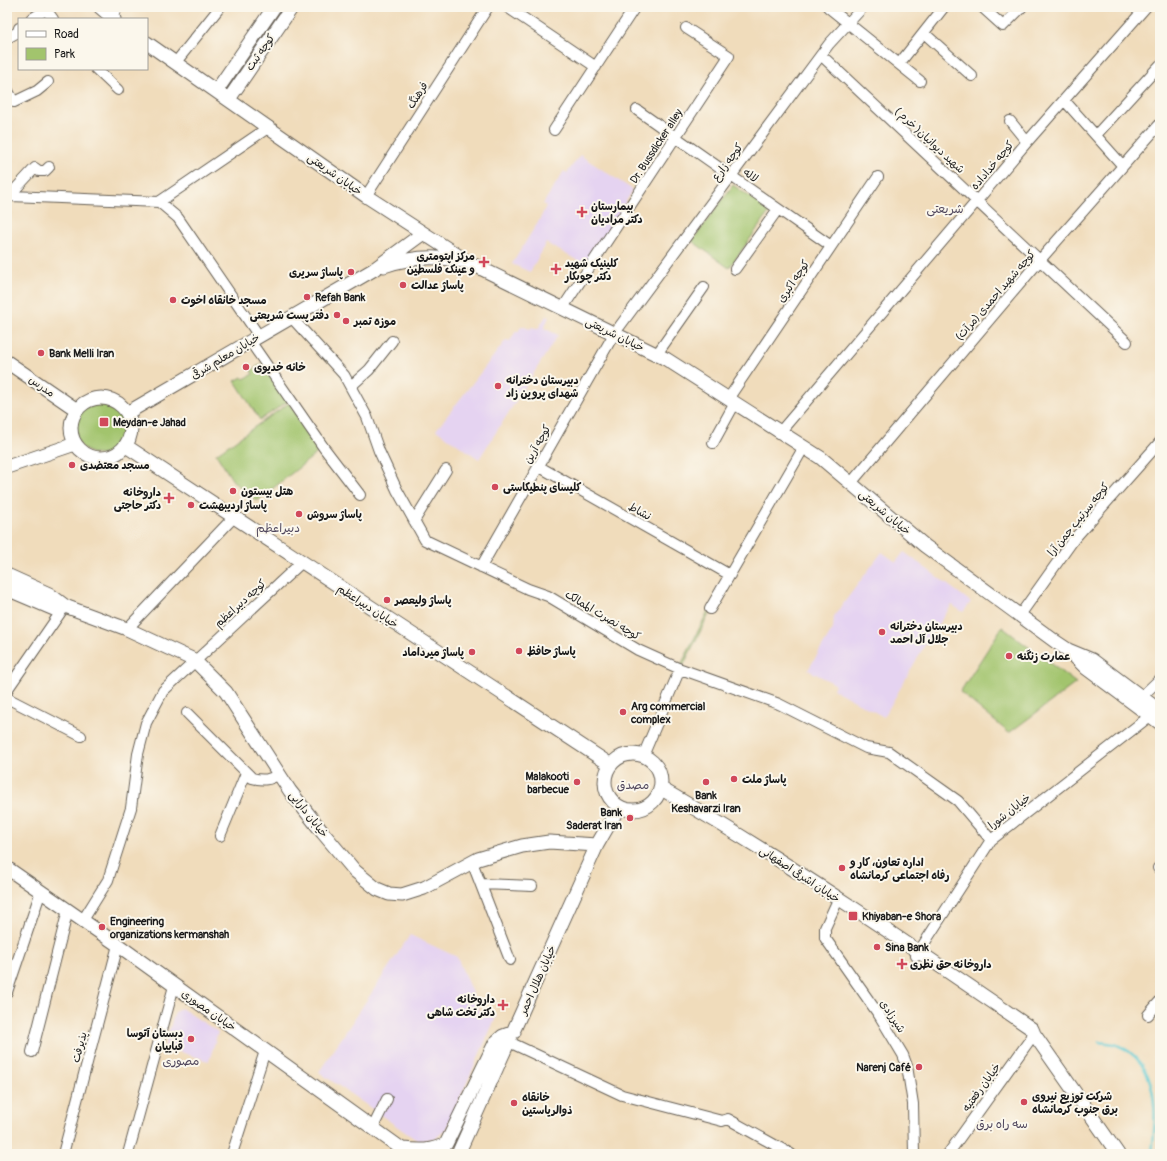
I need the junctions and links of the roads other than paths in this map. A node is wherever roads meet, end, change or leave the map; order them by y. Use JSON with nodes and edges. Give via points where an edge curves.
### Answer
{"nodes":[{"id":1,"x":45,"y":7,"type":"edge"},
{"id":2,"x":100,"y":7,"type":"edge"},
{"id":3,"x":220,"y":7,"type":"edge"},
{"id":4,"x":274,"y":7,"type":"edge"},
{"id":5,"x":292,"y":7,"type":"edge"},
{"id":6,"x":488,"y":7,"type":"edge"},
{"id":7,"x":507,"y":7,"type":"edge"},
{"id":8,"x":635,"y":7,"type":"edge"},
{"id":9,"x":828,"y":7,"type":"edge"},
{"id":10,"x":863,"y":7,"type":"edge"},
{"id":11,"x":944,"y":7,"type":"edge"},
{"id":12,"x":982,"y":7,"type":"edge"},
{"id":13,"x":1022,"y":7,"type":"edge"},
{"id":14,"x":1146,"y":7,"type":"edge"},
{"id":15,"x":114,"y":14,"type":"edge"},
{"id":16,"x":33,"y":18,"type":"edge"},
{"id":17,"x":52,"y":18,"type":"edge"},
{"id":18,"x":848,"y":23,"type":"junction"},
{"id":19,"x":686,"y":28,"type":"dead end"},
{"id":20,"x":18,"y":32,"type":"edge"},
{"id":21,"x":924,"y":32,"type":"junction"},
{"id":22,"x":7,"y":38,"type":"edge"},
{"id":23,"x":148,"y":44,"type":"edge"},
{"id":24,"x":246,"y":46,"type":"junction"},
{"id":25,"x":258,"y":55,"type":"junction"},
{"id":26,"x":821,"y":55,"type":"junction"},
{"id":27,"x":176,"y":62,"type":"junction"},
{"id":28,"x":899,"y":64,"type":"junction"},
{"id":29,"x":1160,"y":65,"type":"edge"},
{"id":30,"x":596,"y":67,"type":"junction"},
{"id":31,"x":97,"y":70,"type":"edge"},
{"id":32,"x":972,"y":76,"type":"dead end"},
{"id":33,"x":920,"y":81,"type":"dead end"},
{"id":34,"x":48,"y":82,"type":"dead end"},
{"id":35,"x":7,"y":88,"type":"edge"},
{"id":36,"x":118,"y":90,"type":"dead end"},
{"id":37,"x":216,"y":90,"type":"junction"},
{"id":38,"x":229,"y":99,"type":"junction"},
{"id":39,"x":1064,"y":100,"type":"junction"},
{"id":40,"x":10,"y":103,"type":"edge"},
{"id":41,"x":637,"y":110,"type":"dead end"},
{"id":42,"x":1010,"y":121,"type":"dead end"},
{"id":43,"x":1159,"y":126,"type":"edge"},
{"id":44,"x":269,"y":127,"type":"junction"},
{"id":45,"x":554,"y":130,"type":"dead end"},
{"id":46,"x":1096,"y":135,"type":"junction"},
{"id":47,"x":676,"y":137,"type":"junction"},
{"id":48,"x":1026,"y":142,"type":"junction"},
{"id":49,"x":1123,"y":166,"type":"junction"},
{"id":50,"x":49,"y":167,"type":"dead end"},
{"id":51,"x":731,"y":176,"type":"junction"},
{"id":52,"x":878,"y":177,"type":"dead end"},
{"id":53,"x":8,"y":196,"type":"edge"},
{"id":54,"x":366,"y":196,"type":"junction"},
{"id":55,"x":977,"y":201,"type":"junction"},
{"id":56,"x":159,"y":202,"type":"junction"},
{"id":57,"x":778,"y":209,"type":"junction"},
{"id":58,"x":422,"y":234,"type":"junction"},
{"id":59,"x":831,"y":246,"type":"junction"},
{"id":60,"x":1040,"y":260,"type":"junction"},
{"id":61,"x":468,"y":262,"type":"junction"},
{"id":62,"x":373,"y":270,"type":"junction"},
{"id":63,"x":735,"y":270,"type":"dead end"},
{"id":64,"x":704,"y":287,"type":"dead end"},
{"id":65,"x":562,"y":309,"type":"junction"},
{"id":66,"x":291,"y":317,"type":"junction"},
{"id":67,"x":614,"y":334,"type":"junction"},
{"id":68,"x":255,"y":338,"type":"junction"},
{"id":69,"x":392,"y":341,"type":"dead end"},
{"id":70,"x":1127,"y":342,"type":"dead end"},
{"id":71,"x":657,"y":354,"type":"junction"},
{"id":72,"x":7,"y":362,"type":"edge"},
{"id":73,"x":351,"y":386,"type":"junction"},
{"id":74,"x":732,"y":401,"type":"junction"},
{"id":75,"x":77,"y":410,"type":"junction"},
{"id":76,"x":127,"y":413,"type":"junction"},
{"id":77,"x":780,"y":432,"type":"junction"},
{"id":78,"x":1160,"y":442,"type":"edge"},
{"id":79,"x":713,"y":443,"type":"dead end"},
{"id":80,"x":75,"y":444,"type":"junction"},
{"id":81,"x":126,"y":446,"type":"junction"},
{"id":82,"x":804,"y":447,"type":"junction"},
{"id":83,"x":538,"y":466,"type":"junction"},
{"id":84,"x":7,"y":467,"type":"edge"},
{"id":85,"x":446,"y":470,"type":"dead end"},
{"id":86,"x":851,"y":483,"type":"junction"},
{"id":87,"x":360,"y":495,"type":"dead end"},
{"id":88,"x":233,"y":518,"type":"junction"},
{"id":89,"x":414,"y":521,"type":"junction"},
{"id":90,"x":301,"y":563,"type":"junction"},
{"id":91,"x":481,"y":567,"type":"junction"},
{"id":92,"x":7,"y":575,"type":"edge"},
{"id":93,"x":730,"y":575,"type":"junction"},
{"id":94,"x":7,"y":588,"type":"edge"},
{"id":95,"x":66,"y":606,"type":"junction"},
{"id":96,"x":710,"y":609,"type":"dead end"},
{"id":97,"x":1020,"y":615,"type":"junction"},
{"id":98,"x":127,"y":629,"type":"junction"},
{"id":99,"x":1068,"y":650,"type":"junction"},
{"id":100,"x":194,"y":660,"type":"junction"},
{"id":101,"x":680,"y":669,"type":"junction"},
{"id":102,"x":1160,"y":679,"type":"edge"},
{"id":103,"x":7,"y":690,"type":"edge"},
{"id":104,"x":7,"y":698,"type":"edge"},
{"id":105,"x":1141,"y":698,"type":"junction"},
{"id":106,"x":187,"y":713,"type":"dead end"},
{"id":107,"x":1157,"y":717,"type":"edge"},
{"id":108,"x":81,"y":736,"type":"dead end"},
{"id":109,"x":643,"y":756,"type":"junction"},
{"id":110,"x":611,"y":765,"type":"junction"},
{"id":111,"x":246,"y":773,"type":"junction"},
{"id":112,"x":279,"y":774,"type":"junction"},
{"id":113,"x":659,"y":791,"type":"junction"},
{"id":114,"x":619,"y":807,"type":"junction"},
{"id":115,"x":220,"y":836,"type":"dead end"},
{"id":116,"x":991,"y":840,"type":"junction"},
{"id":117,"x":597,"y":845,"type":"junction"},
{"id":118,"x":472,"y":862,"type":"junction"},
{"id":119,"x":8,"y":872,"type":"edge"},
{"id":120,"x":481,"y":884,"type":"junction"},
{"id":121,"x":532,"y":886,"type":"dead end"},
{"id":122,"x":41,"y":891,"type":"junction"},
{"id":123,"x":836,"y":904,"type":"junction"},
{"id":124,"x":68,"y":910,"type":"junction"},
{"id":125,"x":83,"y":920,"type":"junction"},
{"id":126,"x":118,"y":945,"type":"junction"},
{"id":127,"x":917,"y":954,"type":"junction"},
{"id":128,"x":510,"y":960,"type":"dead end"},
{"id":129,"x":174,"y":986,"type":"junction"},
{"id":130,"x":7,"y":992,"type":"edge"},
{"id":131,"x":1160,"y":1001,"type":"edge"},
{"id":132,"x":1148,"y":1015,"type":"dead end"},
{"id":133,"x":1034,"y":1034,"type":"junction"},
{"id":134,"x":511,"y":1037,"type":"junction"},
{"id":135,"x":265,"y":1051,"type":"junction"},
{"id":136,"x":32,"y":1052,"type":"dead end"},
{"id":137,"x":387,"y":1099,"type":"dead end"},
{"id":138,"x":373,"y":1128,"type":"junction"},
{"id":139,"x":406,"y":1151,"type":"edge"},
{"id":140,"x":63,"y":1154,"type":"edge"},
{"id":141,"x":128,"y":1154,"type":"edge"},
{"id":142,"x":232,"y":1154,"type":"edge"},
{"id":143,"x":458,"y":1154,"type":"edge"},
{"id":144,"x":791,"y":1154,"type":"edge"},
{"id":145,"x":914,"y":1154,"type":"edge"},
{"id":146,"x":948,"y":1154,"type":"edge"},
{"id":147,"x":1118,"y":1154,"type":"edge"}],
"edges":[{"from":1,"to":16,"type":"street"},
{"from":1,"to":17,"type":"street"},
{"from":2,"to":15,"type":"main road"},
{"from":3,"to":27,"type":"street"},
{"from":4,"to":24,"type":"main road","name":"کوچه ثبت"},
{"from":5,"to":25,"type":"main road","name":"کوچه ثبت"},
{"from":6,"to":54,"type":"street","name":"فرهنگ"},
{"from":7,"to":30,"type":"street"},
{"from":8,"to":30,"type":"street"},
{"from":9,"to":18,"type":"street"},
{"from":10,"to":18,"type":"street","name":"کوچه زارع"},
{"from":11,"to":21,"type":"street"},
{"from":12,"to":13,"type":"street","via":[[1002,26]]},
{"from":14,"to":39,"type":"street","name":"کوچه خداداده"},
{"from":18,"to":26,"type":"street","name":"کوچه زارع"},
{"from":18,"to":28,"type":"street"},
{"from":19,"to":47,"type":"street","name":"Dr. Bussdicker alley","via":[[729,56]]},
{"from":20,"to":22,"type":"street"},
{"from":21,"to":28,"type":"street"},
{"from":21,"to":32,"type":"street"},
{"from":23,"to":27,"type":"main road","name":"خیابان شریعتی"},
{"from":24,"to":25,"type":"main road","via":[[248,53]]},
{"from":24,"to":37,"type":"main road","name":"کوچه ثبت"},
{"from":25,"to":38,"type":"main road","name":"کوچه ثبت"},
{"from":26,"to":51,"type":"street","name":"کوچه زارع"},
{"from":26,"to":55,"type":"street","name":"شهید دیوانیان( خرم )"},
{"from":27,"to":37,"type":"main road","name":"خیابان شریعتی"},
{"from":28,"to":33,"type":"street"},
{"from":29,"to":46,"type":"street"},
{"from":30,"to":45,"type":"street"},
{"from":31,"to":36,"type":"street"},
{"from":34,"to":40,"type":"street","via":[[37,91]]},
{"from":35,"to":40,"type":"street"},
{"from":37,"to":38,"type":"main road","name":"خیابان شریعتی"},
{"from":38,"to":44,"type":"main road","name":"خیابان شریعتی"},
{"from":39,"to":46,"type":"street"},
{"from":39,"to":48,"type":"street","name":"کوچه خداداده"},
{"from":41,"to":47,"type":"street","name":"لاله"},
{"from":42,"to":48,"type":"street"},
{"from":43,"to":49,"type":"street","name":"کوچه شهید احمدی (مرآت)"},
{"from":44,"to":54,"type":"main road","name":"خیابان شریعتی"},
{"from":44,"to":56,"type":"street"},
{"from":46,"to":49,"type":"street"},
{"from":47,"to":51,"type":"street","name":"لاله"},
{"from":47,"to":65,"type":"street","name":"Dr. Bussdicker alley"},
{"from":48,"to":55,"type":"street","name":"کوچه خداداده"},
{"from":49,"to":60,"type":"street","name":"کوچه شهید احمدی (مرآت)"},
{"from":50,"to":53,"type":"street","via":[[45,172],[35,168]]},
{"from":51,"to":57,"type":"street","name":"لاله"},
{"from":51,"to":67,"type":"street","name":"کوچه زارع"},
{"from":52,"to":59,"type":"street","name":"کوچه اکبری"},
{"from":53,"to":56,"type":"street"},
{"from":54,"to":58,"type":"main road","name":"خیابان شریعتی"},
{"from":55,"to":60,"type":"street","name":"شهید دیوانیان( خرم )"},
{"from":55,"to":77,"type":"street","name":"کوچه خداداده"},
{"from":56,"to":68,"type":"street","via":[[178,218]]},
{"from":57,"to":59,"type":"street","name":"لاله"},
{"from":57,"to":63,"type":"street"},
{"from":58,"to":61,"type":"main road","name":"خیابان شریعتی"},
{"from":58,"to":62,"type":"main road","name":"خیابان معلم شرقی"},
{"from":59,"to":74,"type":"street","name":"کوچه اکبری"},
{"from":60,"to":70,"type":"street","name":"شهید دیوانیان( خرم )"},
{"from":60,"to":86,"type":"street","name":"کوچه شهید احمدی (مرآت)"},
{"from":61,"to":62,"type":"main road","via":[[448,258],[421,258]]},
{"from":61,"to":65,"type":"main road","name":"خیابان شریعتی"},
{"from":62,"to":66,"type":"main road","name":"خیابان معلم شرقی"},
{"from":64,"to":71,"type":"street"},
{"from":65,"to":67,"type":"main road","name":"خیابان شریعتی"},
{"from":66,"to":68,"type":"main road","name":"خیابان معلم شرقی"},
{"from":66,"to":73,"type":"street","name":"کوچه نصرت الممالک"},
{"from":67,"to":71,"type":"main road","name":"خیابان شریعتی"},
{"from":67,"to":83,"type":"street","name":"کوچه آرین"},
{"from":68,"to":76,"type":"main road","name":"خیابان معلم شرقی"},
{"from":68,"to":87,"type":"street","via":[[324,448]]},
{"from":69,"to":73,"type":"street","via":[[369,370]]},
{"from":71,"to":74,"type":"main road","name":"خیابان شریعتی"},
{"from":72,"to":75,"type":"main road","name":"مدرس"},
{"from":73,"to":89,"type":"street","name":"کوچه نصرت الممالک","via":[[367,417],[397,490]]},
{"from":74,"to":77,"type":"main road","name":"خیابان شریعتی"},
{"from":74,"to":79,"type":"street","name":"کوچه اکبری"},
{"from":75,"to":76,"type":"main road","via":[[84,403],[103,398],[121,405]]},
{"from":75,"to":80,"type":"main road","via":[[71,427]]},
{"from":76,"to":81,"type":"main road","via":[[132,430]]},
{"from":77,"to":82,"type":"main road","name":"خیابان شریعتی"},
{"from":78,"to":97,"type":"street","name":"کوچه سرتیپ چمن آرا","via":[[1074,539]]},
{"from":80,"to":81,"type":"main road","via":[[88,456],[96,458],[113,456]]},
{"from":80,"to":84,"type":"main road"},
{"from":81,"to":88,"type":"main road","name":"خیابان دبیراعظم"},
{"from":82,"to":86,"type":"main road","name":"خیابان شریعتی"},
{"from":82,"to":93,"type":"street"},
{"from":83,"to":91,"type":"street","name":"کوچه آرین"},
{"from":83,"to":93,"type":"street","name":"نشاط"},
{"from":85,"to":89,"type":"street"},
{"from":86,"to":97,"type":"main road","name":"خیابان شریعتی","via":[[925,546]]},
{"from":88,"to":90,"type":"main road","name":"خیابان دبیراعظم"},
{"from":88,"to":98,"type":"street"},
{"from":89,"to":91,"type":"street","name":"کوچه نصرت الممالک","via":[[424,540]]},
{"from":90,"to":100,"type":"street","name":"کوچه دبیراعظم"},
{"from":90,"to":110,"type":"main road","name":"خیابان دبیراعظم"},
{"from":91,"to":101,"type":"street","name":"کوچه نصرت الممالک","via":[[548,596],[638,650]]},
{"from":92,"to":95,"type":"main road","name":"خیابان دارایی","via":[[49,594]]},
{"from":93,"to":96,"type":"street"},
{"from":94,"to":95,"type":"main road","name":"خیابان دارایی","via":[[54,609]]},
{"from":95,"to":98,"type":"main road","name":"خیابان دارایی"},
{"from":95,"to":103,"type":"street"},
{"from":97,"to":99,"type":"main road","name":"خیابان شریعتی"},
{"from":98,"to":100,"type":"main road","name":"خیابان دارایی"},
{"from":99,"to":105,"type":"main road","name":"خیابان شریعتی","via":[[1092,660]]},
{"from":99,"to":107,"type":"main road","name":"خیابان شریعتی","via":[[1086,668]]},
{"from":100,"to":112,"type":"main road","name":"خیابان دارایی","via":[[226,692]]},
{"from":100,"to":125,"type":"street","name":"کوچه دبیراعظم","via":[[163,691],[146,723],[138,754],[131,808],[108,880]]},
{"from":101,"to":109,"type":"street"},
{"from":101,"to":116,"type":"street","name":"کوچه نصرت الممالک","via":[[779,704],[866,748],[889,752],[958,801]]},
{"from":102,"to":105,"type":"street"},
{"from":104,"to":108,"type":"street"},
{"from":105,"to":107,"type":"main road","name":"خیابان شریعتی"},
{"from":106,"to":111,"type":"street"},
{"from":107,"to":116,"type":"street","name":"خیابان شورا"},
{"from":109,"to":110,"type":"main road","via":[[626,755]]},
{"from":109,"to":113,"type":"main road","via":[[650,760],[659,772]]},
{"from":110,"to":114,"type":"main road","via":[[607,772],[605,788]]},
{"from":111,"to":112,"type":"street","via":[[261,780],[272,779]]},
{"from":111,"to":115,"type":"street"},
{"from":112,"to":118,"type":"main road","name":"خیابان دارایی","via":[[355,871],[376,889],[389,894],[402,894],[424,888]]},
{"from":113,"to":114,"type":"main road","via":[[645,808],[632,810]]},
{"from":113,"to":123,"type":"main road","name":"خیابان اشرفی اصفهانی"},
{"from":113,"to":127,"type":"main road","name":"خیابان اشرفی اصفهانی","via":[[728,827]]},
{"from":114,"to":117,"type":"main road","name":"خیابان هلال احمر"},
{"from":116,"to":127,"type":"street","name":"خیابان شورا"},
{"from":117,"to":118,"type":"main road","name":"خیابان دارایی","via":[[543,843],[497,852]]},
{"from":117,"to":134,"type":"main road","name":"خیابان هلال احمر"},
{"from":118,"to":120,"type":"street"},
{"from":119,"to":122,"type":"main road","name":"خیابان مصوری"},
{"from":120,"to":121,"type":"street"},
{"from":120,"to":128,"type":"street"},
{"from":122,"to":124,"type":"main road","name":"خیابان مصوری"},
{"from":122,"to":130,"type":"street"},
{"from":123,"to":127,"type":"main road","name":"خیابان اشرفی اصفهانی"},
{"from":123,"to":145,"type":"street","name":"شیرزادی","via":[[825,928],[824,938],[880,1015],[903,1055],[913,1104]]},
{"from":124,"to":125,"type":"main road","name":"خیابان مصوری"},
{"from":124,"to":136,"type":"street"},
{"from":125,"to":126,"type":"main road","name":"خیابان مصوری"},
{"from":126,"to":129,"type":"main road","name":"خیابان مصوری"},
{"from":126,"to":140,"type":"street","name":"پذیرفت"},
{"from":127,"to":133,"type":"main road","name":"خیابان اشرفی اصفهانی"},
{"from":129,"to":135,"type":"main road","name":"خیابان مصوری"},
{"from":129,"to":141,"type":"street"},
{"from":131,"to":132,"type":"street"},
{"from":133,"to":146,"type":"street","name":"خیابان رفعتیه"},
{"from":133,"to":147,"type":"main road","name":"خیابان اشرفی اصفهانی"},
{"from":134,"to":139,"type":"main road","via":[[503,1036],[495,1043],[446,1144],[435,1149]]},
{"from":134,"to":143,"type":"main road","name":"خیابان هلال احمر"},
{"from":134,"to":144,"type":"street","via":[[622,1095],[722,1121],[728,1119]]},
{"from":135,"to":138,"type":"main road","name":"خیابان مصوری"},
{"from":135,"to":142,"type":"street"},
{"from":137,"to":138,"type":"street"},
{"from":138,"to":139,"type":"main road","name":"خیابان مصوری"}]}
